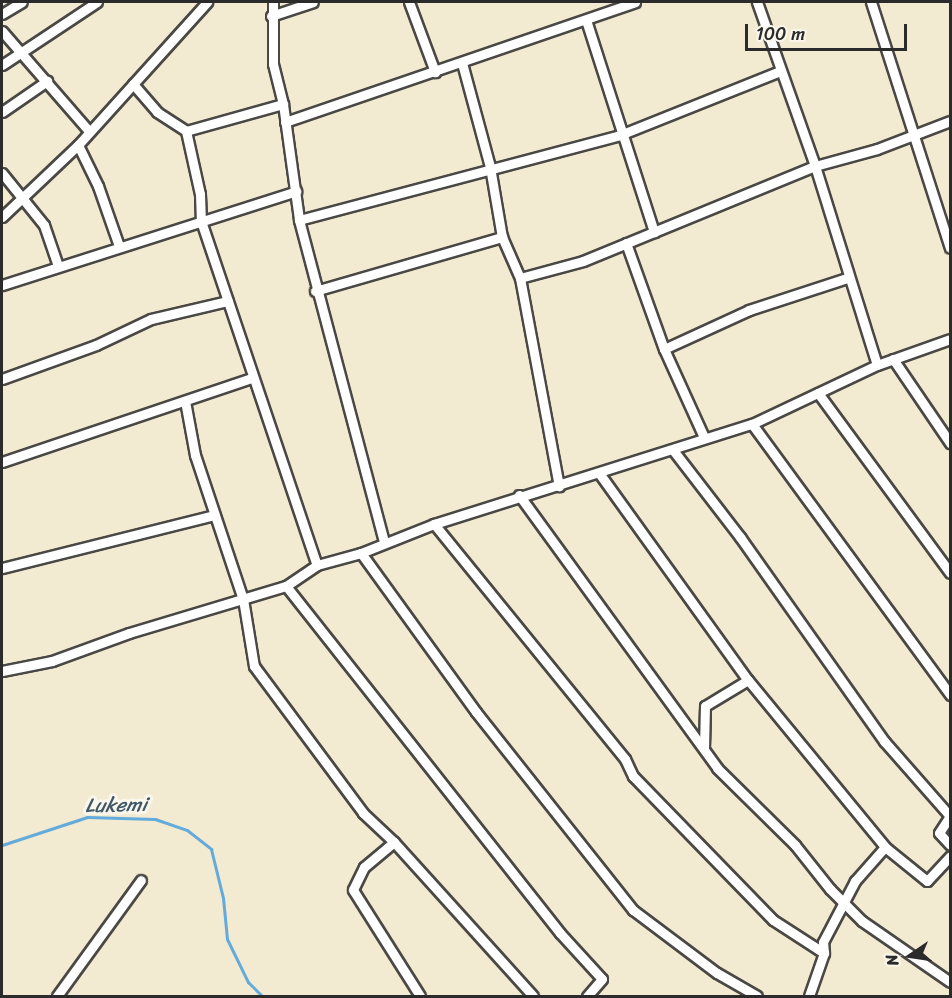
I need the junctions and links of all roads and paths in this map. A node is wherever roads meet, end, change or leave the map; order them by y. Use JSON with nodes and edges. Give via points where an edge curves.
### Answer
{"nodes":[{"id":1,"x":22,"y":2,"type":"edge"},
{"id":2,"x":97,"y":2,"type":"edge"},
{"id":3,"x":207,"y":2,"type":"edge"},
{"id":4,"x":273,"y":2,"type":"edge"},
{"id":5,"x":313,"y":2,"type":"edge"},
{"id":6,"x":409,"y":2,"type":"edge"},
{"id":7,"x":635,"y":2,"type":"edge"},
{"id":8,"x":757,"y":2,"type":"edge"},
{"id":9,"x":871,"y":2,"type":"edge"},
{"id":10,"x":2,"y":14,"type":"edge"},
{"id":11,"x":271,"y":16,"type":"junction"},
{"id":12,"x":586,"y":20,"type":"junction"},
{"id":13,"x":2,"y":31,"type":"edge"},
{"id":14,"x":20,"y":52,"type":"junction"},
{"id":15,"x":462,"y":63,"type":"junction"},
{"id":16,"x":2,"y":65,"type":"edge"},
{"id":17,"x":780,"y":71,"type":"junction"},
{"id":18,"x":435,"y":72,"type":"junction"},
{"id":19,"x":46,"y":81,"type":"junction"},
{"id":20,"x":133,"y":84,"type":"junction"},
{"id":21,"x":283,"y":104,"type":"junction"},
{"id":22,"x":2,"y":112,"type":"edge"},
{"id":23,"x":951,"y":121,"type":"edge"},
{"id":24,"x":285,"y":122,"type":"junction"},
{"id":25,"x":88,"y":130,"type":"junction"},
{"id":26,"x":186,"y":131,"type":"junction"},
{"id":27,"x":620,"y":135,"type":"junction"},
{"id":28,"x":916,"y":135,"type":"junction"},
{"id":29,"x":78,"y":146,"type":"junction"},
{"id":30,"x":815,"y":166,"type":"junction"},
{"id":31,"x":490,"y":167,"type":"junction"},
{"id":32,"x":2,"y":173,"type":"edge"},
{"id":33,"x":296,"y":191,"type":"junction"},
{"id":34,"x":21,"y":197,"type":"junction"},
{"id":35,"x":2,"y":217,"type":"edge"},
{"id":36,"x":299,"y":220,"type":"junction"},
{"id":37,"x":201,"y":221,"type":"junction"},
{"id":38,"x":654,"y":232,"type":"junction"},
{"id":39,"x":502,"y":237,"type":"junction"},
{"id":40,"x":626,"y":243,"type":"junction"},
{"id":41,"x":119,"y":246,"type":"junction"},
{"id":42,"x":951,"y":248,"type":"edge"},
{"id":43,"x":58,"y":266,"type":"junction"},
{"id":44,"x":519,"y":278,"type":"junction"},
{"id":45,"x":847,"y":278,"type":"junction"},
{"id":46,"x":2,"y":285,"type":"edge"},
{"id":47,"x":315,"y":291,"type":"junction"},
{"id":48,"x":228,"y":301,"type":"junction"},
{"id":49,"x":951,"y":339,"type":"edge"},
{"id":50,"x":664,"y":349,"type":"junction"},
{"id":51,"x":893,"y":359,"type":"junction"},
{"id":52,"x":877,"y":365,"type":"junction"},
{"id":53,"x":2,"y":378,"type":"edge"},
{"id":54,"x":252,"y":378,"type":"junction"},
{"id":55,"x":818,"y":393,"type":"junction"},
{"id":56,"x":184,"y":401,"type":"junction"},
{"id":57,"x":752,"y":424,"type":"junction"},
{"id":58,"x":704,"y":437,"type":"junction"},
{"id":59,"x":951,"y":443,"type":"edge"},
{"id":60,"x":673,"y":450,"type":"junction"},
{"id":61,"x":2,"y":462,"type":"edge"},
{"id":62,"x":599,"y":473,"type":"junction"},
{"id":63,"x":559,"y":486,"type":"junction"},
{"id":64,"x":519,"y":495,"type":"junction"},
{"id":65,"x":214,"y":515,"type":"junction"},
{"id":66,"x":434,"y":524,"type":"junction"},
{"id":67,"x":384,"y":542,"type":"junction"},
{"id":68,"x":361,"y":553,"type":"junction"},
{"id":69,"x":317,"y":565,"type":"junction"},
{"id":70,"x":2,"y":568,"type":"edge"},
{"id":71,"x":951,"y":573,"type":"edge"},
{"id":72,"x":286,"y":586,"type":"junction"},
{"id":73,"x":243,"y":599,"type":"junction"},
{"id":74,"x":2,"y":671,"type":"edge"},
{"id":75,"x":748,"y":680,"type":"junction"},
{"id":76,"x":951,"y":695,"type":"edge"},
{"id":77,"x":704,"y":749,"type":"junction"},
{"id":78,"x":394,"y":842,"type":"junction"},
{"id":79,"x":951,"y":845,"type":"edge"},
{"id":80,"x":885,"y":847,"type":"junction"},
{"id":81,"x":951,"y":856,"type":"edge"},
{"id":82,"x":141,"y":880,"type":"dead end"},
{"id":83,"x":844,"y":903,"type":"junction"},
{"id":84,"x":824,"y":953,"type":"junction"},
{"id":85,"x":951,"y":982,"type":"edge"},
{"id":86,"x":57,"y":996,"type":"edge"},
{"id":87,"x":420,"y":996,"type":"edge"},
{"id":88,"x":533,"y":996,"type":"edge"},
{"id":89,"x":587,"y":996,"type":"edge"},
{"id":90,"x":757,"y":996,"type":"edge"},
{"id":91,"x":809,"y":996,"type":"edge"}],
"edges":[{"from":1,"to":10,"type":"street"},
{"from":2,"to":14,"type":"street"},
{"from":3,"to":20,"type":"street"},
{"from":4,"to":11,"type":"street"},
{"from":5,"to":11,"type":"street"},
{"from":6,"to":18,"type":"street"},
{"from":7,"to":12,"type":"street"},
{"from":8,"to":17,"type":"street"},
{"from":9,"to":28,"type":"street"},
{"from":11,"to":21,"type":"street","via":[[273,63]]},
{"from":12,"to":15,"type":"street"},
{"from":12,"to":27,"type":"street"},
{"from":13,"to":14,"type":"street"},
{"from":14,"to":16,"type":"street"},
{"from":14,"to":19,"type":"street"},
{"from":15,"to":18,"type":"street"},
{"from":15,"to":31,"type":"street"},
{"from":17,"to":27,"type":"street"},
{"from":17,"to":30,"type":"street"},
{"from":18,"to":24,"type":"street"},
{"from":19,"to":22,"type":"street"},
{"from":19,"to":25,"type":"street"},
{"from":20,"to":25,"type":"street"},
{"from":20,"to":26,"type":"street","via":[[157,112]]},
{"from":21,"to":24,"type":"street"},
{"from":21,"to":26,"type":"street"},
{"from":23,"to":28,"type":"street"},
{"from":24,"to":33,"type":"street"},
{"from":25,"to":29,"type":"street"},
{"from":26,"to":37,"type":"street","via":[[200,194]]},
{"from":27,"to":31,"type":"street"},
{"from":27,"to":38,"type":"street"},
{"from":28,"to":30,"type":"street"},
{"from":28,"to":42,"type":"street","via":[[930,192]]},
{"from":29,"to":34,"type":"street"},
{"from":29,"to":41,"type":"street","via":[[98,186]]},
{"from":30,"to":38,"type":"street"},
{"from":30,"to":45,"type":"street"},
{"from":31,"to":36,"type":"street"},
{"from":31,"to":39,"type":"street"},
{"from":32,"to":34,"type":"street"},
{"from":33,"to":36,"type":"street"},
{"from":33,"to":37,"type":"street","via":[[253,201]]},
{"from":34,"to":35,"type":"street"},
{"from":34,"to":43,"type":"street","via":[[44,225]]},
{"from":36,"to":47,"type":"street"},
{"from":37,"to":41,"type":"street"},
{"from":37,"to":48,"type":"street"},
{"from":38,"to":40,"type":"street"},
{"from":39,"to":44,"type":"street"},
{"from":39,"to":47,"type":"street"},
{"from":40,"to":44,"type":"street","via":[[583,261]]},
{"from":40,"to":50,"type":"street"},
{"from":41,"to":43,"type":"street"},
{"from":43,"to":46,"type":"street"},
{"from":44,"to":63,"type":"street"},
{"from":45,"to":50,"type":"street","via":[[749,310]]},
{"from":45,"to":52,"type":"street"},
{"from":47,"to":67,"type":"street"},
{"from":48,"to":53,"type":"street","via":[[151,319],[96,345]]},
{"from":48,"to":54,"type":"street"},
{"from":49,"to":51,"type":"street"},
{"from":50,"to":58,"type":"street"},
{"from":51,"to":52,"type":"street"},
{"from":51,"to":59,"type":"street"},
{"from":52,"to":55,"type":"street"},
{"from":54,"to":56,"type":"street"},
{"from":54,"to":69,"type":"street"},
{"from":55,"to":57,"type":"street"},
{"from":55,"to":71,"type":"street"},
{"from":56,"to":61,"type":"street"},
{"from":56,"to":65,"type":"street","via":[[195,455]]},
{"from":57,"to":58,"type":"street"},
{"from":57,"to":76,"type":"street"},
{"from":58,"to":60,"type":"street"},
{"from":60,"to":62,"type":"street"},
{"from":60,"to":79,"type":"street","via":[[740,537],[884,741],[950,816],[939,833]]},
{"from":62,"to":63,"type":"street"},
{"from":62,"to":75,"type":"street"},
{"from":63,"to":64,"type":"street"},
{"from":64,"to":66,"type":"street"},
{"from":64,"to":77,"type":"street"},
{"from":65,"to":70,"type":"street"},
{"from":65,"to":73,"type":"street"},
{"from":66,"to":67,"type":"street"},
{"from":66,"to":84,"type":"street","via":[[625,759],[633,776],[773,920]]},
{"from":67,"to":68,"type":"street"},
{"from":68,"to":69,"type":"street"},
{"from":68,"to":90,"type":"street","via":[[476,712],[633,910],[717,972]]},
{"from":69,"to":72,"type":"street"},
{"from":72,"to":73,"type":"street"},
{"from":72,"to":89,"type":"street","via":[[560,933],[602,979]]},
{"from":73,"to":74,"type":"street","via":[[52,661]]},
{"from":73,"to":78,"type":"street","via":[[254,666],[334,778]]},
{"from":75,"to":77,"type":"street","via":[[705,706]]},
{"from":75,"to":80,"type":"street"},
{"from":77,"to":83,"type":"street","via":[[717,768],[795,845]]},
{"from":78,"to":87,"type":"street","via":[[364,867],[353,890]]},
{"from":78,"to":88,"type":"street"},
{"from":80,"to":81,"type":"street","via":[[927,881]]},
{"from":80,"to":83,"type":"street","via":[[855,881]]},
{"from":82,"to":86,"type":"street"},
{"from":83,"to":84,"type":"street","via":[[823,942]]},
{"from":83,"to":85,"type":"street","via":[[862,921]]},
{"from":84,"to":91,"type":"street"}]}
